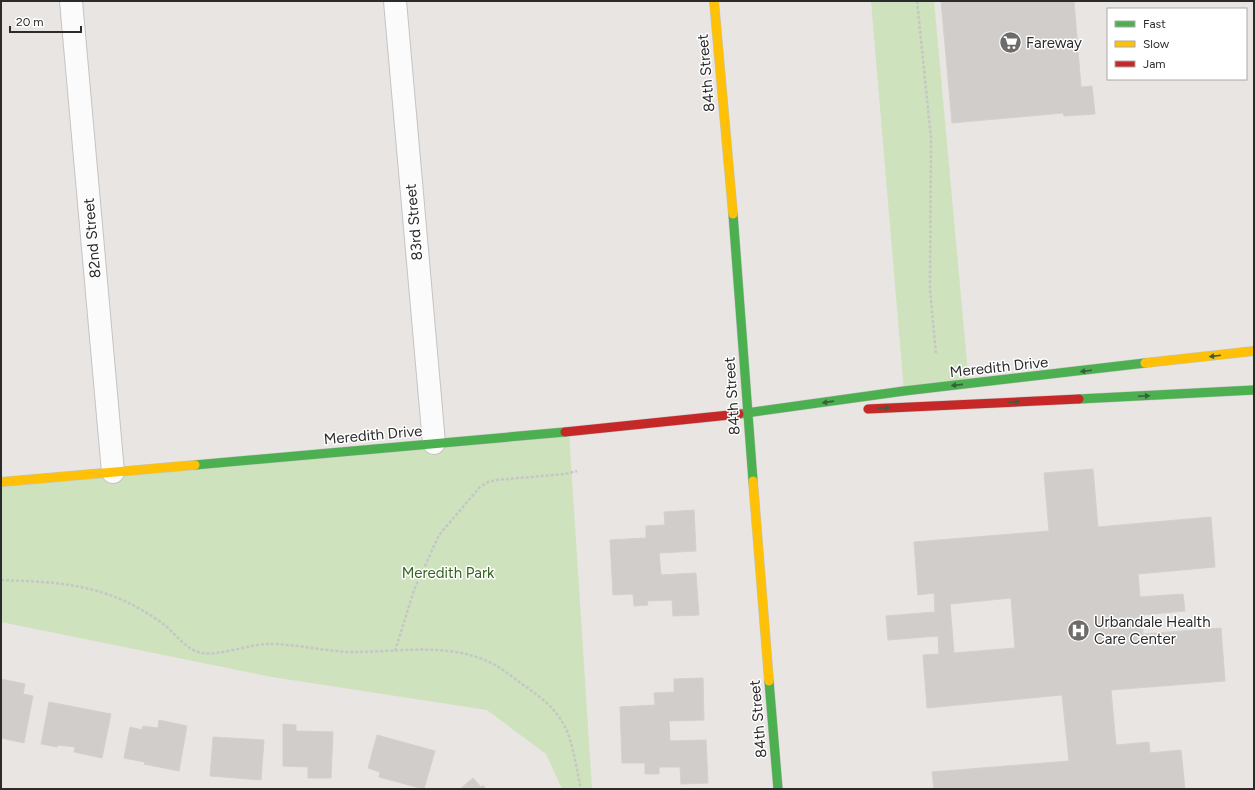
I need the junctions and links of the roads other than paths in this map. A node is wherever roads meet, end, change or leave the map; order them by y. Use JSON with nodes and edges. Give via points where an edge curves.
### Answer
{"nodes":[{"id":1,"x":395,"y":1,"type":"edge"},
{"id":2,"x":714,"y":1,"type":"edge"},
{"id":3,"x":71,"y":3,"type":"edge"},
{"id":4,"x":1254,"y":351,"type":"edge"},
{"id":5,"x":1254,"y":390,"type":"edge"},
{"id":6,"x":858,"y":409,"type":"dead end"},
{"id":7,"x":834,"y":410,"type":"dead end"},
{"id":8,"x":747,"y":414,"type":"junction"},
{"id":9,"x":434,"y":443,"type":"junction"},
{"id":10,"x":113,"y":472,"type":"junction"},
{"id":11,"x":1,"y":482,"type":"edge"},
{"id":12,"x":778,"y":789,"type":"edge"}],
"edges":[{"from":1,"to":9,"type":"street","name":"83rd Street"},
{"from":2,"to":8,"type":"main road","name":"84th Street","via":[[740,292]]},
{"from":3,"to":10,"type":"street","name":"82nd Street"},
{"from":4,"to":8,"type":"main road","name":"Meredith Drive","one_way":true,"via":[[904,391]]},
{"from":6,"to":5,"type":"main road","one_way":true},
{"from":7,"to":8,"type":"main road","name":"Meredith Drive"},
{"from":8,"to":9,"type":"main road","name":"Meredith Drive"},
{"from":8,"to":12,"type":"main road","name":"84th Street"},
{"from":9,"to":10,"type":"main road","name":"Meredith Drive"},
{"from":10,"to":11,"type":"main road","name":"Meredith Drive"}]}
